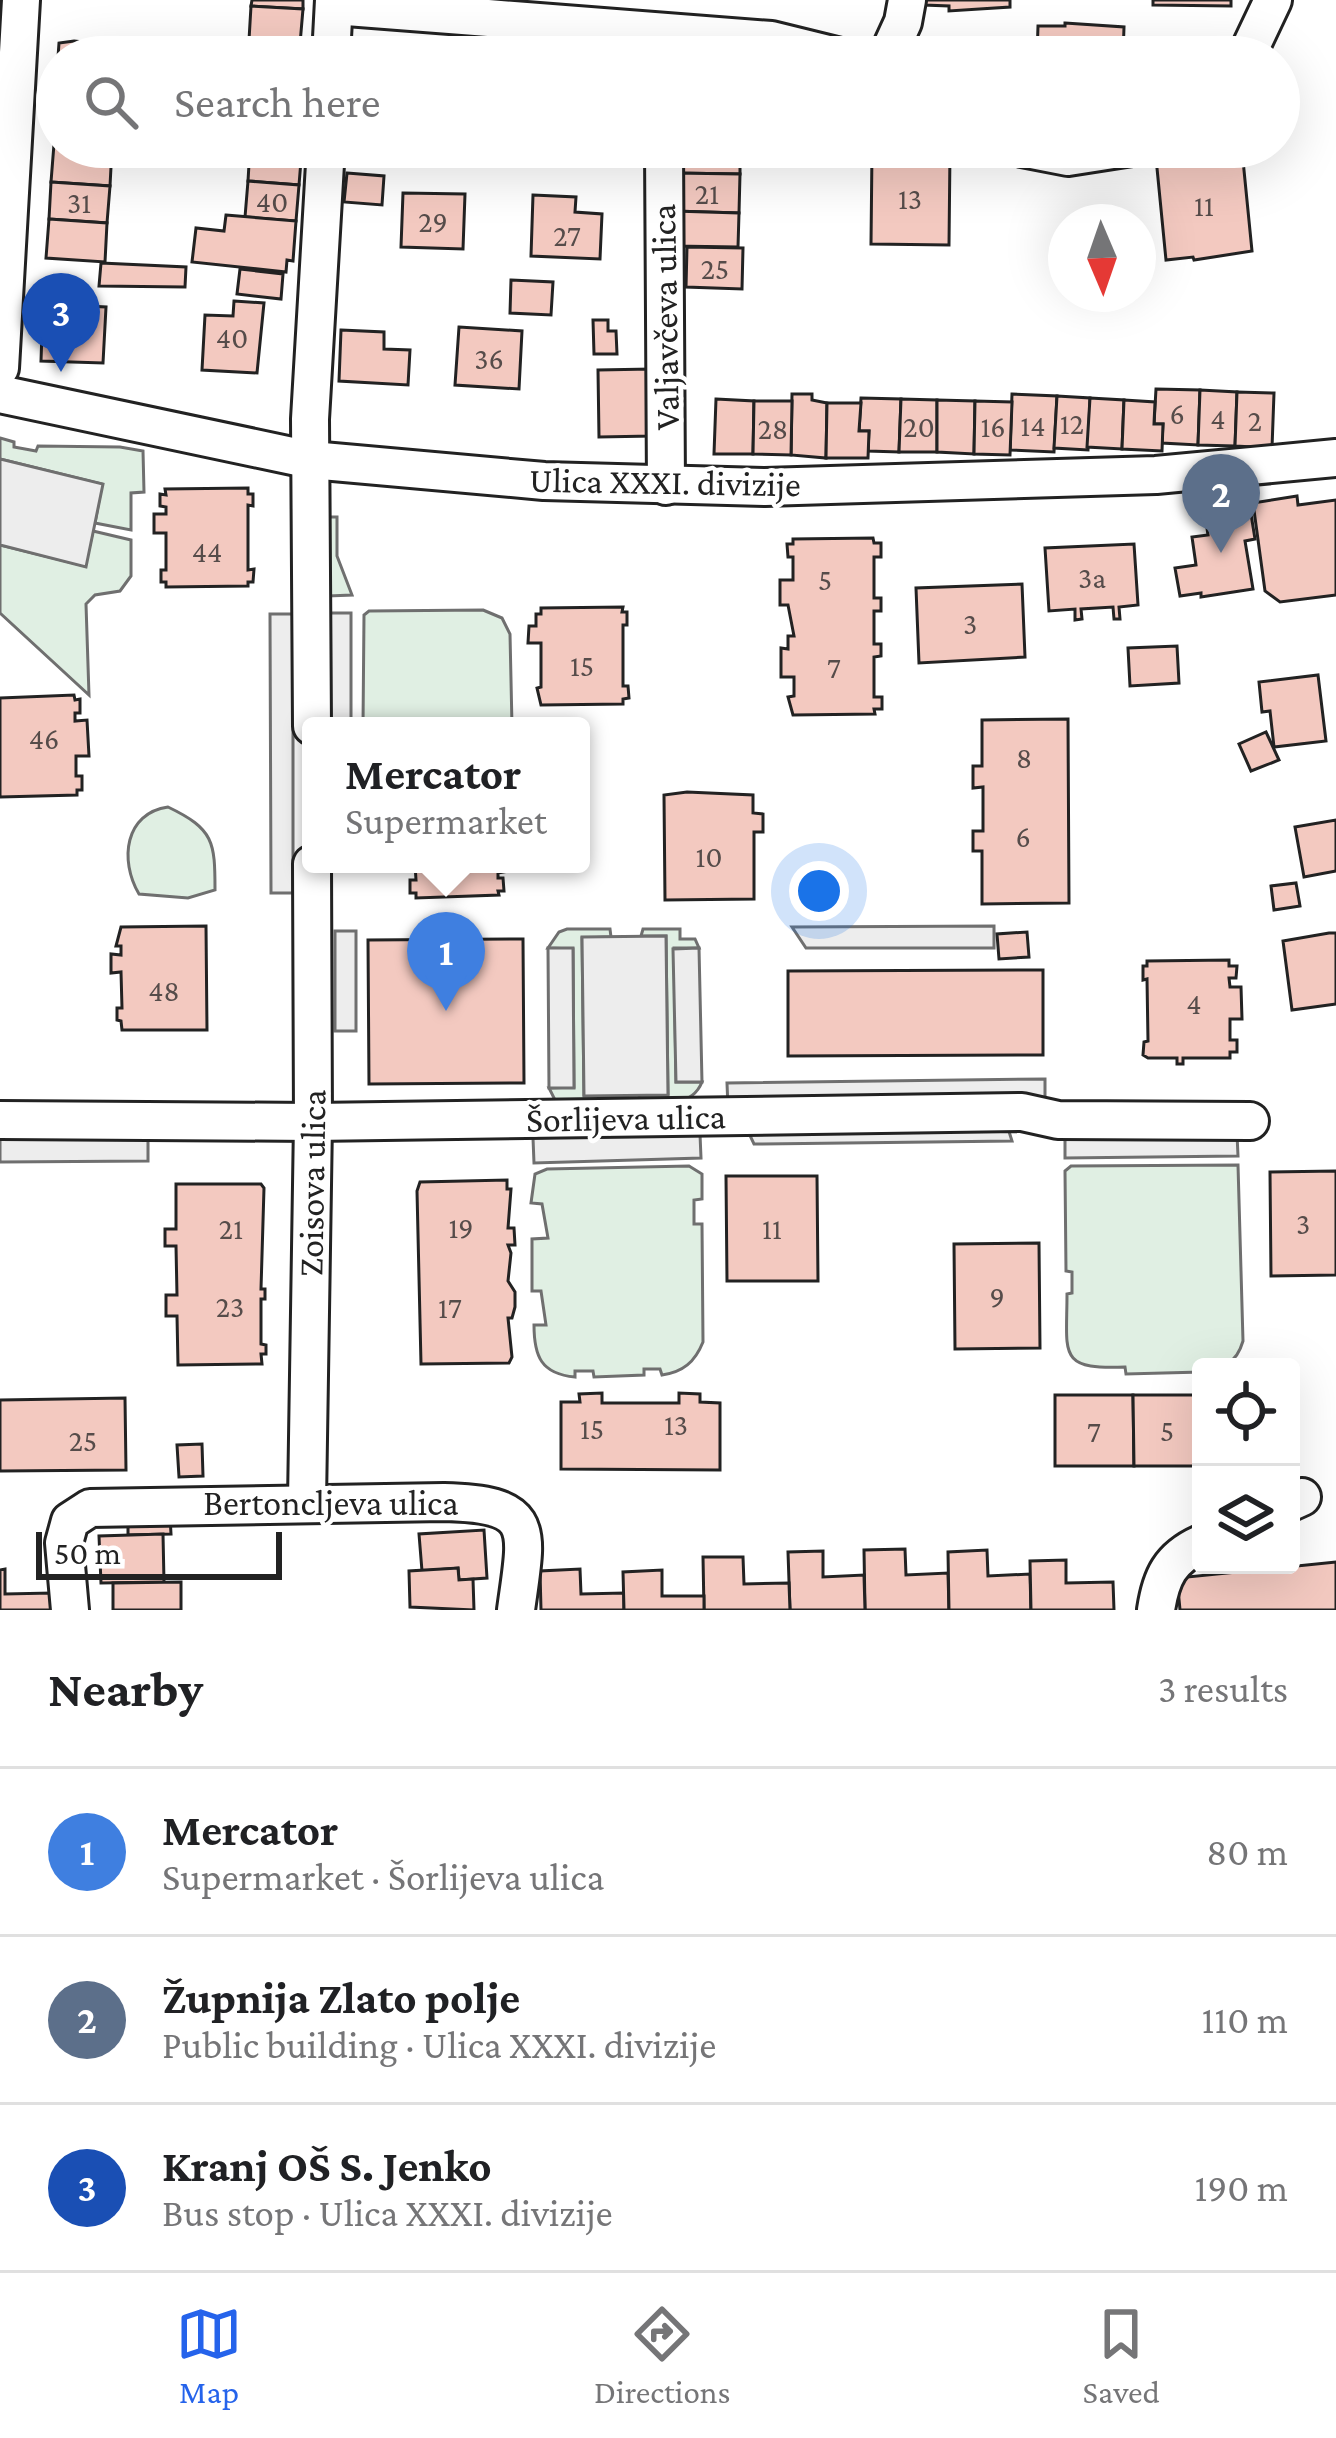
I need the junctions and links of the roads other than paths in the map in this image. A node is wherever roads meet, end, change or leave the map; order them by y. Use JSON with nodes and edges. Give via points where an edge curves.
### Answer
{"nodes":[{"id":1,"x":21,"y":0,"type":"edge"},
{"id":2,"x":907,"y":0,"type":"edge"},
{"id":3,"x":1273,"y":0,"type":"edge"},
{"id":4,"x":334,"y":3,"type":"edge"},
{"id":5,"x":332,"y":36,"type":"edge"},
{"id":6,"x":600,"y":36,"type":"edge"},
{"id":7,"x":897,"y":36,"type":"edge"},
{"id":8,"x":1256,"y":36,"type":"edge"},
{"id":9,"x":325,"y":168,"type":"edge"},
{"id":10,"x":664,"y":168,"type":"edge"},
{"id":11,"x":0,"y":368,"type":"edge"},
{"id":12,"x":0,"y":394,"type":"edge"},
{"id":13,"x":1336,"y":458,"type":"edge"},
{"id":14,"x":311,"y":460,"type":"junction"},
{"id":15,"x":666,"y":486,"type":"junction"},
{"id":16,"x":312,"y":717,"type":"edge"},
{"id":17,"x":311,"y":873,"type":"edge"},
{"id":18,"x":0,"y":1120,"type":"edge"},
{"id":19,"x":1250,"y":1120,"type":"dead end"},
{"id":20,"x":314,"y":1122,"type":"junction"},
{"id":21,"x":307,"y":1502,"type":"junction"},
{"id":22,"x":1192,"y":1548,"type":"edge"},
{"id":23,"x":70,"y":1610,"type":"edge"},
{"id":24,"x":516,"y":1610,"type":"edge"},
{"id":25,"x":1156,"y":1610,"type":"edge"}],
"edges":[{"from":1,"to":11,"type":"street"},
{"from":2,"to":7,"type":"street"},
{"from":3,"to":8,"type":"street"},
{"from":4,"to":5,"type":"street"},
{"from":4,"to":6,"type":"street"},
{"from":9,"to":14,"type":"street"},
{"from":10,"to":15,"type":"street","name":"Valjavčeva ulica"},
{"from":12,"to":14,"type":"street","name":"Ulica XXXI. divizije"},
{"from":13,"to":15,"type":"street","name":"Ulica XXXI. divizije","via":[[1156,475]]},
{"from":14,"to":15,"type":"street","name":"Ulica XXXI. divizije"},
{"from":14,"to":16,"type":"street"},
{"from":17,"to":20,"type":"street","name":"Zoisova ulica"},
{"from":18,"to":20,"type":"street","name":"Šorlijeva ulica"},
{"from":19,"to":20,"type":"street","name":"Šorlijeva ulica","via":[[1058,1120],[998,1112]]},
{"from":20,"to":21,"type":"street","name":"Zoisova ulica"},
{"from":21,"to":23,"type":"street","name":"Bertoncljeva ulica","via":[[90,1508],[70,1521],[64,1543]]},
{"from":21,"to":24,"type":"street","name":"Bertoncljeva ulica","via":[[506,1509],[524,1540]]},
{"from":22,"to":25,"type":"street","via":[[1165,1571]]}]}
